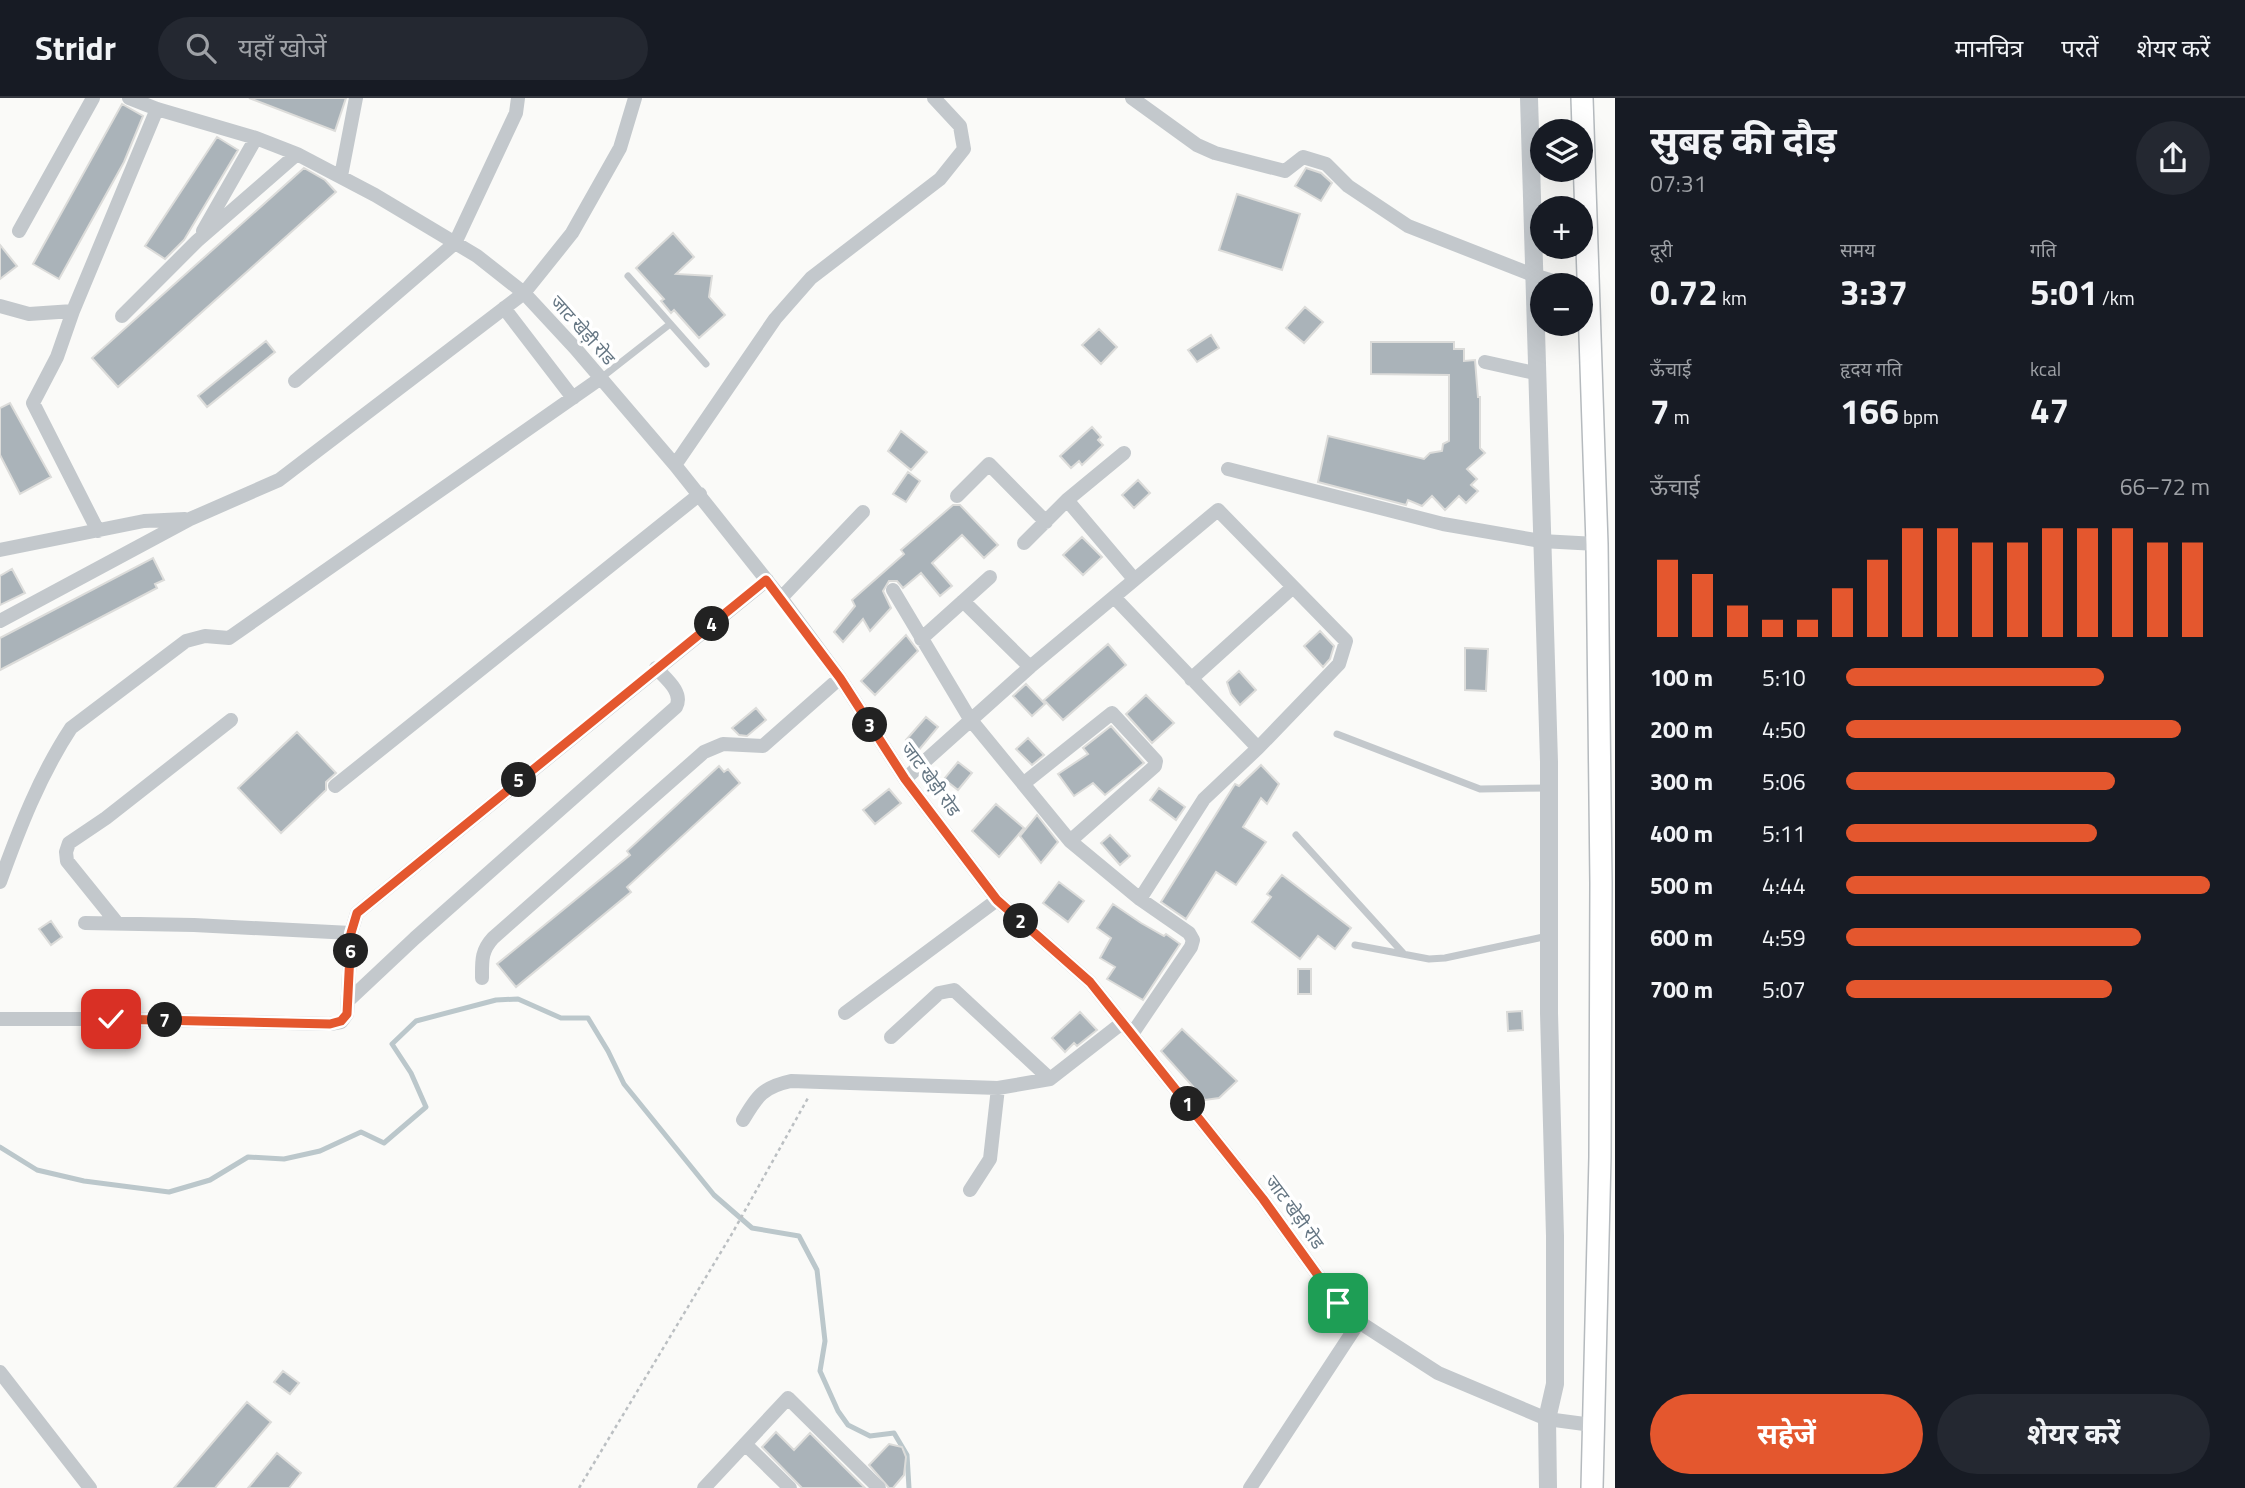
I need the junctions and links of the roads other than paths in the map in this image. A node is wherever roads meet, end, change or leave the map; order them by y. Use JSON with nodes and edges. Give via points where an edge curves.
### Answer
{"nodes":[{"id":1,"x":93,"y":98,"type":"edge"},
{"id":2,"x":129,"y":98,"type":"edge"},
{"id":3,"x":356,"y":98,"type":"edge"},
{"id":4,"x":518,"y":98,"type":"edge"},
{"id":5,"x":635,"y":98,"type":"edge"},
{"id":6,"x":934,"y":98,"type":"edge"},
{"id":7,"x":1132,"y":98,"type":"edge"},
{"id":8,"x":1529,"y":98,"type":"edge"},
{"id":9,"x":1583,"y":98,"type":"edge"},
{"id":10,"x":157,"y":109,"type":"junction"},
{"id":11,"x":256,"y":138,"type":"junction"},
{"id":12,"x":297,"y":154,"type":"junction"},
{"id":13,"x":341,"y":176,"type":"junction"},
{"id":14,"x":19,"y":231,"type":"dead end"},
{"id":15,"x":197,"y":241,"type":"junction"},
{"id":16,"x":456,"y":243,"type":"junction"},
{"id":17,"x":1533,"y":273,"type":"edge"},
{"id":18,"x":1580,"y":273,"type":"edge"},
{"id":19,"x":1530,"y":274,"type":"edge"},
{"id":20,"x":628,"y":276,"type":"dead end"},
{"id":21,"x":524,"y":293,"type":"junction"},
{"id":22,"x":0,"y":306,"type":"edge"},
{"id":23,"x":504,"y":308,"type":"junction"},
{"id":24,"x":73,"y":311,"type":"junction"},
{"id":25,"x":122,"y":316,"type":"dead end"},
{"id":26,"x":670,"y":324,"type":"junction"},
{"id":27,"x":1537,"y":336,"type":"edge"},
{"id":28,"x":1585,"y":336,"type":"edge"},
{"id":29,"x":1485,"y":362,"type":"dead end"},
{"id":30,"x":706,"y":364,"type":"dead end"},
{"id":31,"x":1539,"y":374,"type":"junction"},
{"id":32,"x":601,"y":378,"type":"junction"},
{"id":33,"x":295,"y":381,"type":"dead end"},
{"id":34,"x":573,"y":398,"type":"junction"},
{"id":35,"x":1124,"y":453,"type":"dead end"},
{"id":36,"x":675,"y":465,"type":"junction"},
{"id":37,"x":1228,"y":469,"type":"dead end"},
{"id":38,"x":700,"y":494,"type":"junction"},
{"id":39,"x":957,"y":496,"type":"dead end"},
{"id":40,"x":1067,"y":500,"type":"junction"},
{"id":41,"x":863,"y":512,"type":"dead end"},
{"id":42,"x":190,"y":519,"type":"junction"},
{"id":43,"x":1046,"y":522,"type":"junction"},
{"id":44,"x":99,"y":531,"type":"junction"},
{"id":45,"x":1541,"y":541,"type":"junction"},
{"id":46,"x":1024,"y":543,"type":"dead end"},
{"id":47,"x":1597,"y":544,"type":"junction"},
{"id":48,"x":0,"y":550,"type":"edge"},
{"id":49,"x":990,"y":577,"type":"dead end"},
{"id":50,"x":1134,"y":579,"type":"junction"},
{"id":51,"x":766,"y":580,"type":"junction"},
{"id":52,"x":1293,"y":587,"type":"junction"},
{"id":53,"x":893,"y":590,"type":"dead end"},
{"id":54,"x":1114,"y":597,"type":"junction"},
{"id":55,"x":781,"y":598,"type":"junction"},
{"id":56,"x":963,"y":601,"type":"junction"},
{"id":57,"x":0,"y":621,"type":"edge"},
{"id":58,"x":921,"y":639,"type":"junction"},
{"id":59,"x":1030,"y":667,"type":"junction"},
{"id":60,"x":656,"y":668,"type":"junction"},
{"id":61,"x":840,"y":678,"type":"junction"},
{"id":62,"x":1191,"y":678,"type":"junction"},
{"id":63,"x":970,"y":719,"type":"junction"},
{"id":64,"x":231,"y":720,"type":"dead end"},
{"id":65,"x":1337,"y":734,"type":"dead end"},
{"id":66,"x":1258,"y":748,"type":"junction"},
{"id":67,"x":905,"y":779,"type":"junction"},
{"id":68,"x":1023,"y":784,"type":"junction"},
{"id":69,"x":335,"y":786,"type":"dead end"},
{"id":70,"x":1548,"y":788,"type":"junction"},
{"id":71,"x":1296,"y":835,"type":"dead end"},
{"id":72,"x":1070,"y":841,"type":"junction"},
{"id":73,"x":0,"y":882,"type":"edge"},
{"id":74,"x":1140,"y":899,"type":"junction"},
{"id":75,"x":997,"y":900,"type":"junction"},
{"id":76,"x":85,"y":923,"type":"dead end"},
{"id":77,"x":117,"y":923,"type":"junction"},
{"id":78,"x":351,"y":933,"type":"junction"},
{"id":79,"x":1549,"y":936,"type":"junction"},
{"id":80,"x":1355,"y":945,"type":"dead end"},
{"id":81,"x":1405,"y":954,"type":"junction"},
{"id":82,"x":482,"y":978,"type":"dead end"},
{"id":83,"x":349,"y":1000,"type":"junction"},
{"id":84,"x":845,"y":1013,"type":"dead end"},
{"id":85,"x":0,"y":1019,"type":"edge"},
{"id":86,"x":1122,"y":1023,"type":"junction"},
{"id":87,"x":1132,"y":1034,"type":"junction"},
{"id":88,"x":891,"y":1037,"type":"dead end"},
{"id":89,"x":1050,"y":1079,"type":"junction"},
{"id":90,"x":998,"y":1088,"type":"junction"},
{"id":91,"x":743,"y":1120,"type":"dead end"},
{"id":92,"x":970,"y":1190,"type":"dead end"},
{"id":93,"x":1359,"y":1322,"type":"junction"},
{"id":94,"x":0,"y":1372,"type":"edge"},
{"id":95,"x":1547,"y":1419,"type":"junction"},
{"id":96,"x":1592,"y":1425,"type":"junction"},
{"id":97,"x":745,"y":1444,"type":"junction"},
{"id":98,"x":90,"y":1488,"type":"edge"},
{"id":99,"x":704,"y":1488,"type":"edge"},
{"id":100,"x":790,"y":1488,"type":"edge"},
{"id":101,"x":879,"y":1488,"type":"edge"},
{"id":102,"x":1250,"y":1488,"type":"edge"},
{"id":103,"x":1548,"y":1488,"type":"edge"},
{"id":104,"x":1592,"y":1488,"type":"edge"}],
"edges":[{"from":1,"to":14,"type":"street"},
{"from":2,"to":10,"type":"street","name":"जाट खेड़ी रोड"},
{"from":3,"to":13,"type":"street"},
{"from":4,"to":16,"type":"street","via":[[516,113]]},
{"from":5,"to":21,"type":"street","via":[[620,148],[572,233]]},
{"from":6,"to":36,"type":"street","via":[[960,126],[964,149],[940,179],[811,278],[775,319]]},
{"from":7,"to":19,"type":"street","via":[[1215,153],[1285,171],[1303,157],[1326,164],[1348,186],[1408,226]]},
{"from":8,"to":17,"type":"street"},
{"from":9,"to":18,"type":"main road","via":[[1587,202]]},
{"from":10,"to":11,"type":"street","name":"जाट खेड़ी रोड"},
{"from":10,"to":24,"type":"street"},
{"from":11,"to":12,"type":"street","name":"जाट खेड़ी रोड"},
{"from":11,"to":15,"type":"street"},
{"from":12,"to":13,"type":"street","name":"जाट खेड़ी रोड"},
{"from":12,"to":15,"type":"street"},
{"from":13,"to":16,"type":"street","name":"जाट खेड़ी रोड"},
{"from":15,"to":25,"type":"street"},
{"from":16,"to":21,"type":"street","name":"जाट खेड़ी रोड"},
{"from":16,"to":33,"type":"street"},
{"from":20,"to":26,"type":"lane"},
{"from":21,"to":23,"type":"street"},
{"from":21,"to":32,"type":"street","name":"जाट खेड़ी रोड"},
{"from":22,"to":24,"type":"street","via":[[29,314]]},
{"from":23,"to":34,"type":"street"},
{"from":23,"to":42,"type":"street","via":[[279,480]]},
{"from":24,"to":44,"type":"street","via":[[57,357],[33,403]]},
{"from":26,"to":30,"type":"lane"},
{"from":26,"to":32,"type":"lane"},
{"from":27,"to":31,"type":"street"},
{"from":28,"to":47,"type":"main road","via":[[1594,395]]},
{"from":29,"to":31,"type":"street"},
{"from":31,"to":45,"type":"street"},
{"from":32,"to":34,"type":"street"},
{"from":32,"to":36,"type":"street","name":"जाट खेड़ी रोड"},
{"from":34,"to":73,"type":"street","via":[[229,638],[205,636],[186,641],[71,728],[21,826]]},
{"from":35,"to":40,"type":"street"},
{"from":36,"to":38,"type":"street","name":"जाट खेड़ी रोड"},
{"from":37,"to":45,"type":"street","via":[[1443,524]]},
{"from":38,"to":51,"type":"street","name":"जाट खेड़ी रोड"},
{"from":38,"to":69,"type":"street"},
{"from":39,"to":43,"type":"street","via":[[989,464]]},
{"from":40,"to":43,"type":"street"},
{"from":40,"to":50,"type":"street"},
{"from":41,"to":55,"type":"street"},
{"from":42,"to":44,"type":"street","via":[[144,521]]},
{"from":42,"to":57,"type":"street"},
{"from":43,"to":46,"type":"street"},
{"from":44,"to":48,"type":"street"},
{"from":45,"to":47,"type":"street"},
{"from":45,"to":70,"type":"street"},
{"from":47,"to":96,"type":"main road","via":[[1601,1130]]},
{"from":49,"to":56,"type":"street"},
{"from":50,"to":52,"type":"street","via":[[1218,510]]},
{"from":50,"to":54,"type":"street"},
{"from":51,"to":55,"type":"street","name":"जाट खेड़ी रोड"},
{"from":51,"to":60,"type":"street"},
{"from":52,"to":62,"type":"street"},
{"from":52,"to":66,"type":"street","via":[[1346,641],[1339,664]]},
{"from":53,"to":58,"type":"street"},
{"from":54,"to":59,"type":"street"},
{"from":54,"to":62,"type":"street"},
{"from":55,"to":61,"type":"street","name":"जाट खेड़ी रोड"},
{"from":56,"to":58,"type":"street"},
{"from":56,"to":59,"type":"street"},
{"from":58,"to":63,"type":"street"},
{"from":59,"to":63,"type":"street"},
{"from":60,"to":78,"type":"street","via":[[357,913]]},
{"from":60,"to":83,"type":"street","via":[[678,695],[676,707]]},
{"from":61,"to":67,"type":"street","name":"जाट खेड़ी रोड"},
{"from":61,"to":82,"type":"street","via":[[763,746],[723,744],[704,752],[493,937],[481,956]]},
{"from":62,"to":66,"type":"street"},
{"from":63,"to":67,"type":"street"},
{"from":63,"to":68,"type":"street"},
{"from":64,"to":77,"type":"street","via":[[69,843],[67,861]]},
{"from":65,"to":70,"type":"lane","via":[[1480,789]]},
{"from":66,"to":74,"type":"street","via":[[1205,799]]},
{"from":67,"to":75,"type":"street","name":"जाट खेड़ी रोड"},
{"from":68,"to":72,"type":"street"},
{"from":68,"to":72,"type":"street","via":[[1112,713],[1156,761]]},
{"from":70,"to":79,"type":"street"},
{"from":71,"to":81,"type":"lane"},
{"from":72,"to":74,"type":"street"},
{"from":74,"to":87,"type":"street","via":[[1193,940]]},
{"from":75,"to":84,"type":"street"},
{"from":75,"to":86,"type":"street","name":"जाट खेड़ी रोड","via":[[1090,982]]},
{"from":76,"to":77,"type":"street"},
{"from":77,"to":78,"type":"street"},
{"from":78,"to":83,"type":"street"},
{"from":79,"to":81,"type":"lane","via":[[1445,958]]},
{"from":79,"to":95,"type":"street","via":[[1555,1384]]},
{"from":80,"to":81,"type":"lane"},
{"from":83,"to":85,"type":"street","via":[[347,1014],[330,1024]]},
{"from":86,"to":87,"type":"street","name":"जाट खेड़ी रोड"},
{"from":86,"to":89,"type":"street"},
{"from":87,"to":93,"type":"street","name":"जाट खेड़ी रोड","via":[[1263,1199],[1338,1303]]},
{"from":88,"to":89,"type":"street","via":[[939,993],[954,990]]},
{"from":89,"to":90,"type":"street"},
{"from":90,"to":91,"type":"street","via":[[791,1080],[775,1084],[757,1097]]},
{"from":90,"to":92,"type":"street","via":[[990,1159]]},
{"from":93,"to":95,"type":"street","name":"जाट खेड़ी रोड","via":[[1438,1373]]},
{"from":93,"to":102,"type":"street"},
{"from":94,"to":98,"type":"street"},
{"from":95,"to":96,"type":"street","name":"जाट खेड़ी रोड"},
{"from":95,"to":103,"type":"street"},
{"from":96,"to":104,"type":"main road"},
{"from":97,"to":99,"type":"street"},
{"from":97,"to":100,"type":"street"},
{"from":97,"to":101,"type":"street","via":[[788,1398]]}]}
